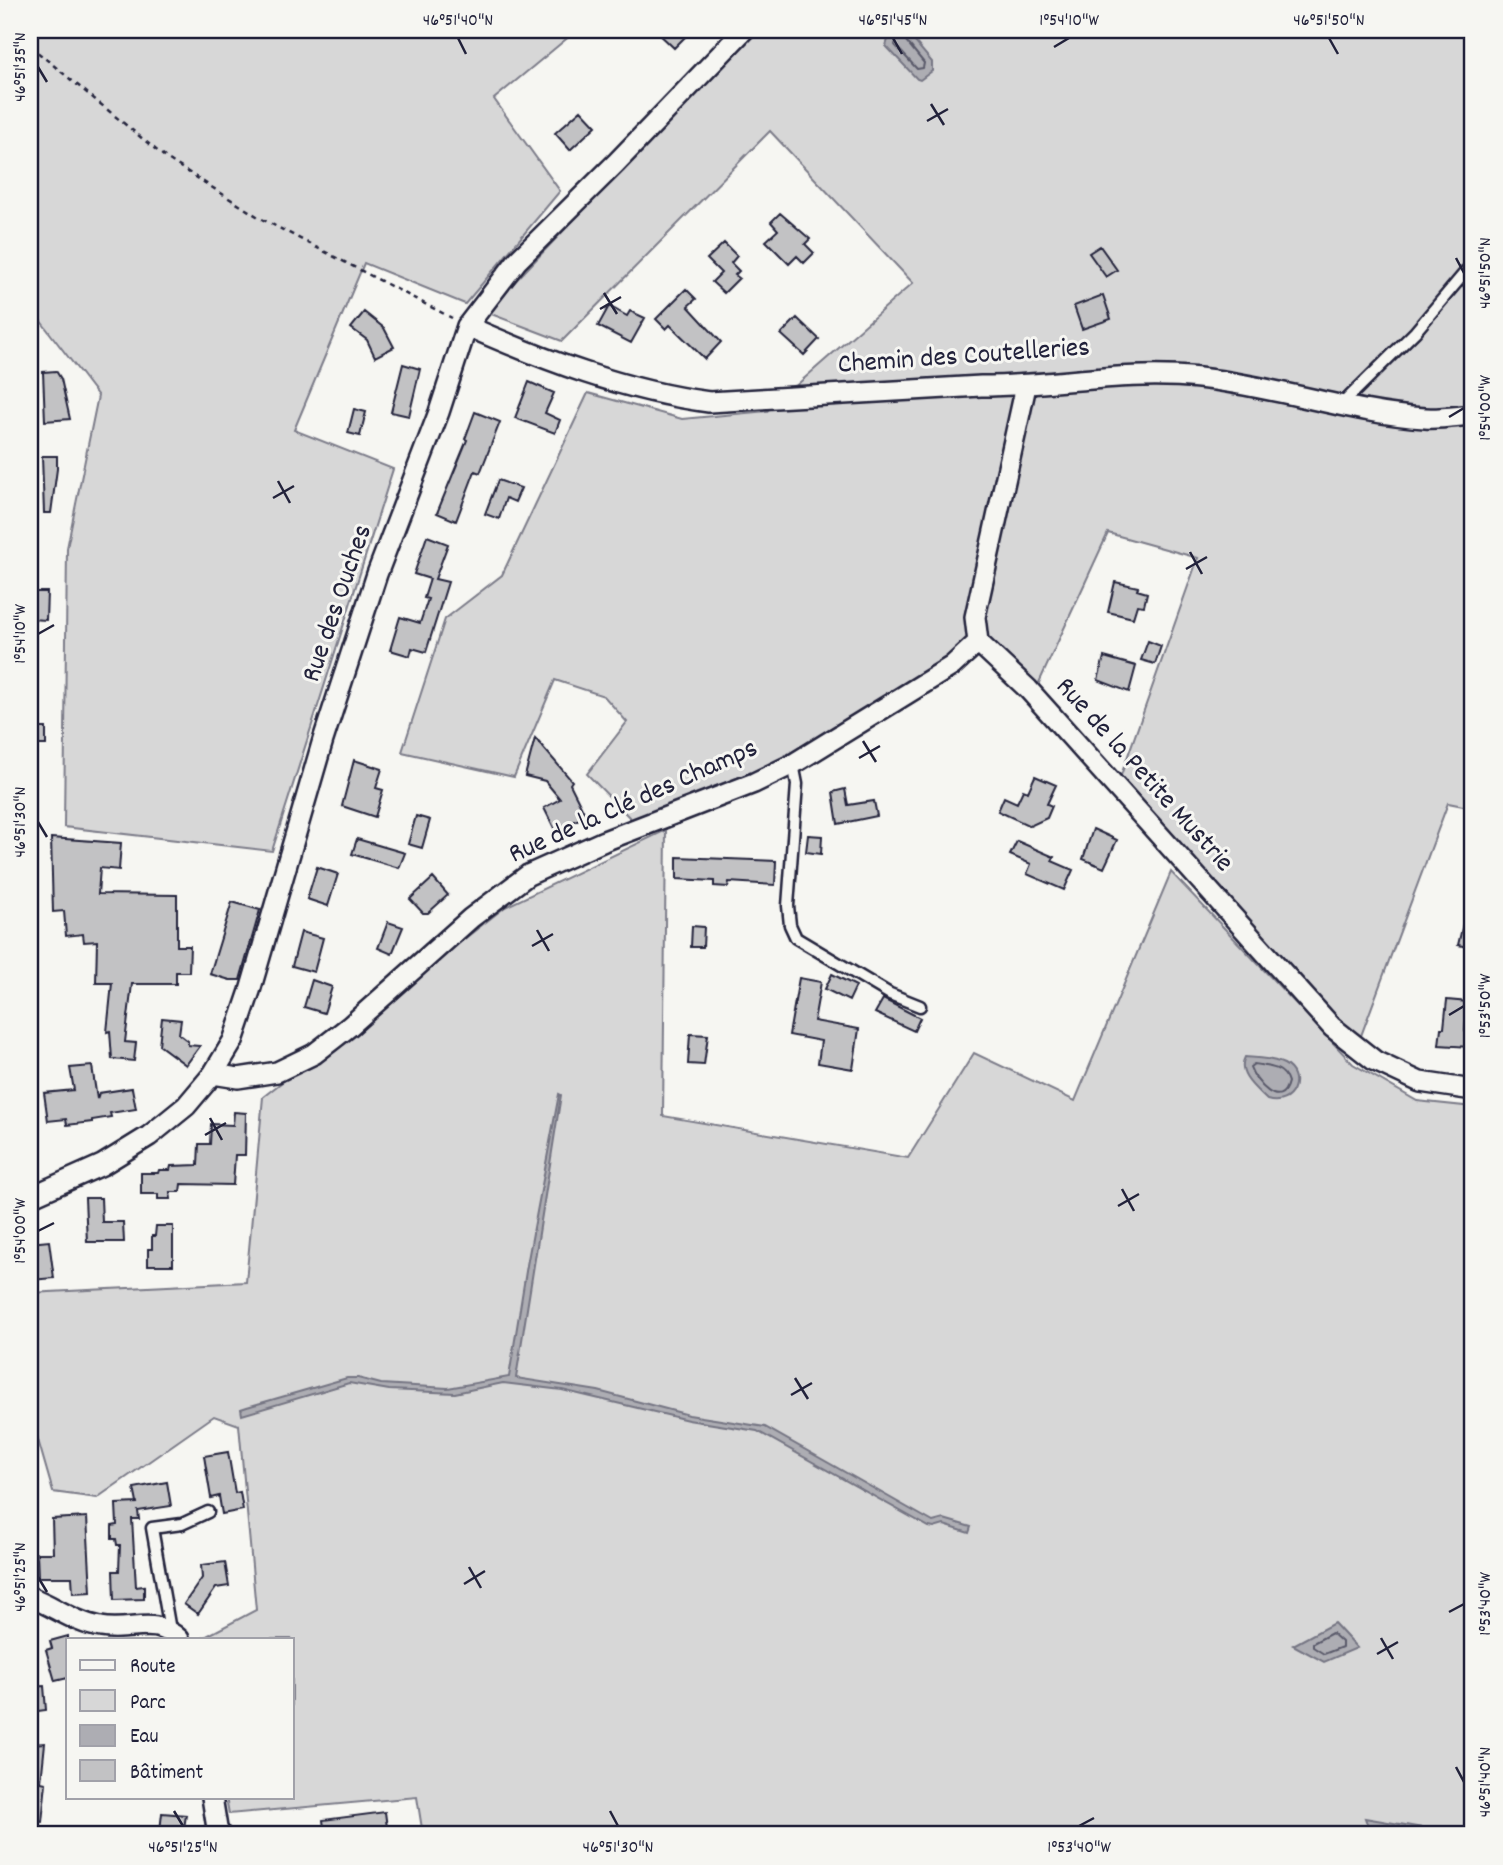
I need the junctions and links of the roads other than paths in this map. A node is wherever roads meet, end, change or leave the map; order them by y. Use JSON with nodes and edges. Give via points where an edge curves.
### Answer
{"nodes":[{"id":1,"x":744,"y":30,"type":"edge"},
{"id":2,"x":1473,"y":263,"type":"edge"},
{"id":3,"x":467,"y":326,"type":"junction"},
{"id":4,"x":1026,"y":386,"type":"junction"},
{"id":5,"x":1342,"y":404,"type":"junction"},
{"id":6,"x":1473,"y":415,"type":"edge"},
{"id":7,"x":978,"y":642,"type":"junction"},
{"id":8,"x":793,"y":764,"type":"junction"},
{"id":9,"x":920,"y":1006,"type":"dead end"},
{"id":10,"x":213,"y":1074,"type":"junction"},
{"id":11,"x":1473,"y":1090,"type":"edge"},
{"id":12,"x":30,"y":1197,"type":"edge"},
{"id":13,"x":208,"y":1512,"type":"dead end"},
{"id":14,"x":30,"y":1597,"type":"edge"},
{"id":15,"x":175,"y":1635,"type":"edge"},
{"id":16,"x":212,"y":1798,"type":"edge"},
{"id":17,"x":220,"y":1835,"type":"edge"}],
"edges":[{"from":1,"to":3,"type":"street","name":"Rue des Ouches","via":[[517,261]]},
{"from":2,"to":5,"type":"lane","via":[[1415,332]]},
{"from":3,"to":4,"type":"street","name":"Chemin des Coutelleries","via":[[608,380],[709,402]]},
{"from":3,"to":10,"type":"street","name":"Rue des Ouches","via":[[323,740],[250,991],[233,1041]]},
{"from":4,"to":5,"type":"street","name":"Chemin des Coutelleries","via":[[1170,375]]},
{"from":4,"to":7,"type":"street","via":[[975,617]]},
{"from":5,"to":6,"type":"street","name":"Chemin des Coutelleries","via":[[1428,418]]},
{"from":7,"to":8,"type":"street","name":"Rue de la Clé des Champs","via":[[952,666]]},
{"from":7,"to":11,"type":"street","name":"Rue de la Petite Mustrie","via":[[1028,689],[1332,1027],[1376,1061],[1420,1082]]},
{"from":8,"to":9,"type":"lane","via":[[797,784],[788,906],[796,938],[890,994]]},
{"from":8,"to":10,"type":"street","name":"Rue de la Clé des Champs","via":[[528,875],[313,1054],[277,1072],[238,1078]]},
{"from":10,"to":12,"type":"street","name":"Rue des Ouches","via":[[186,1106],[149,1136],[102,1165]]},
{"from":13,"to":15,"type":"lane","via":[[182,1524],[152,1528]]},
{"from":14,"to":15,"type":"street","via":[[80,1623],[120,1628],[152,1625]]},
{"from":16,"to":17,"type":"street"}]}
